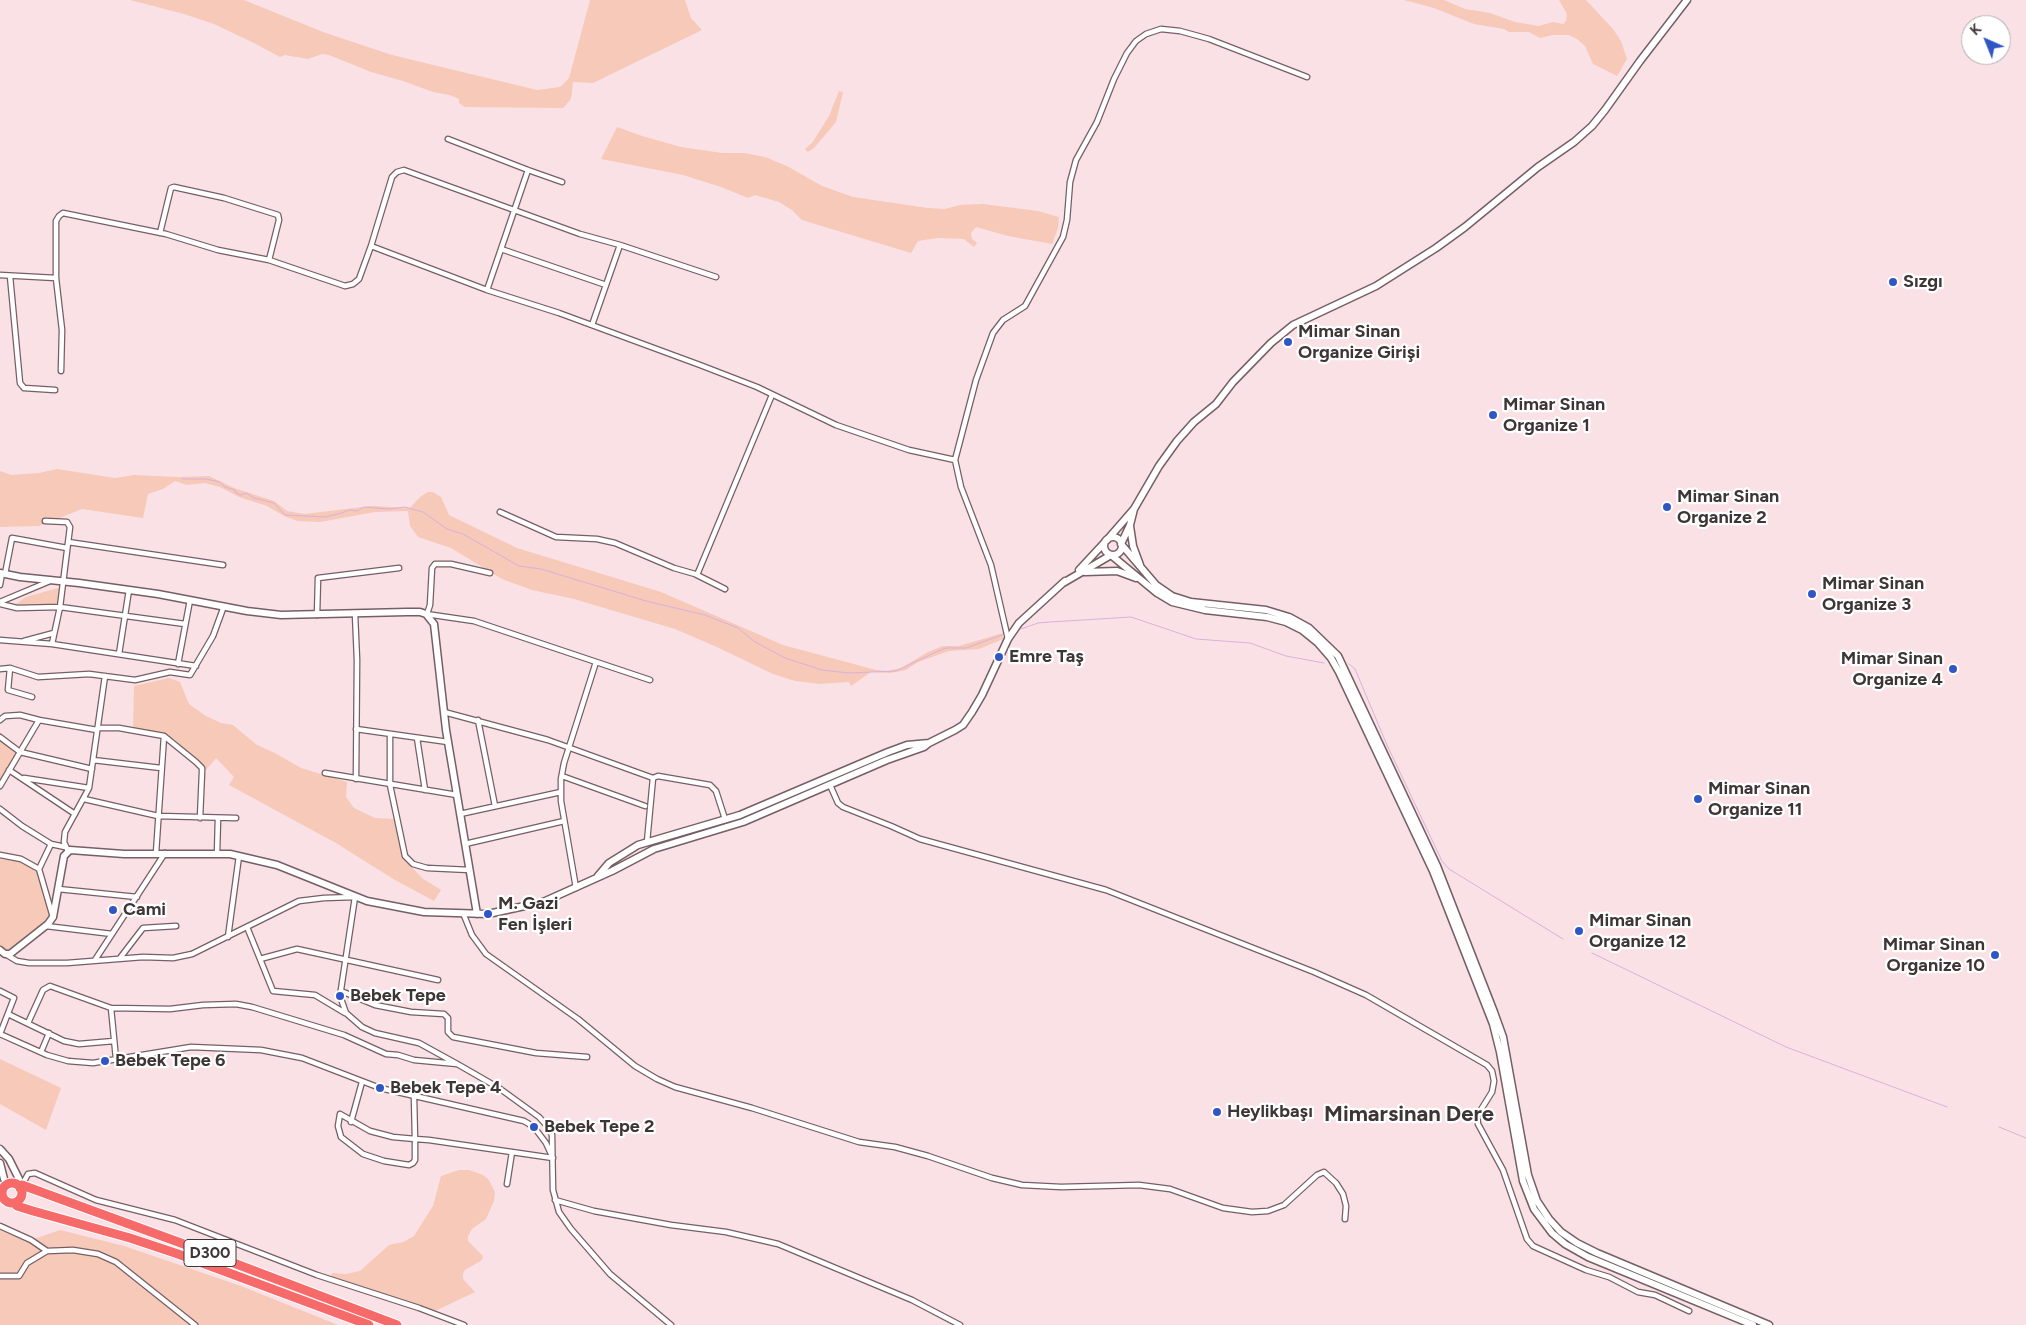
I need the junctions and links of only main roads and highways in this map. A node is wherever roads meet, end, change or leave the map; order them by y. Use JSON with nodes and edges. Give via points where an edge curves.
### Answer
{"nodes":[{"id":1,"x":4,"y":1181,"type":"edge"},
{"id":2,"x":21,"y":1186,"type":"junction"},
{"id":3,"x":2,"y":1198,"type":"edge"},
{"id":4,"x":16,"y":1204,"type":"junction"},
{"id":5,"x":369,"y":1325,"type":"edge"},
{"id":6,"x":397,"y":1325,"type":"edge"}],
"edges":[{"from":1,"to":2,"type":"highway"},
{"from":1,"to":3,"type":"highway"},
{"from":2,"to":4,"type":"highway","via":[[22,1196]]},
{"from":2,"to":6,"type":"highway","number":"D300","via":[[270,1275]]},
{"from":3,"to":4,"type":"highway"},
{"from":4,"to":5,"type":"highway","number":"D300","via":[[170,1251]]}]}
